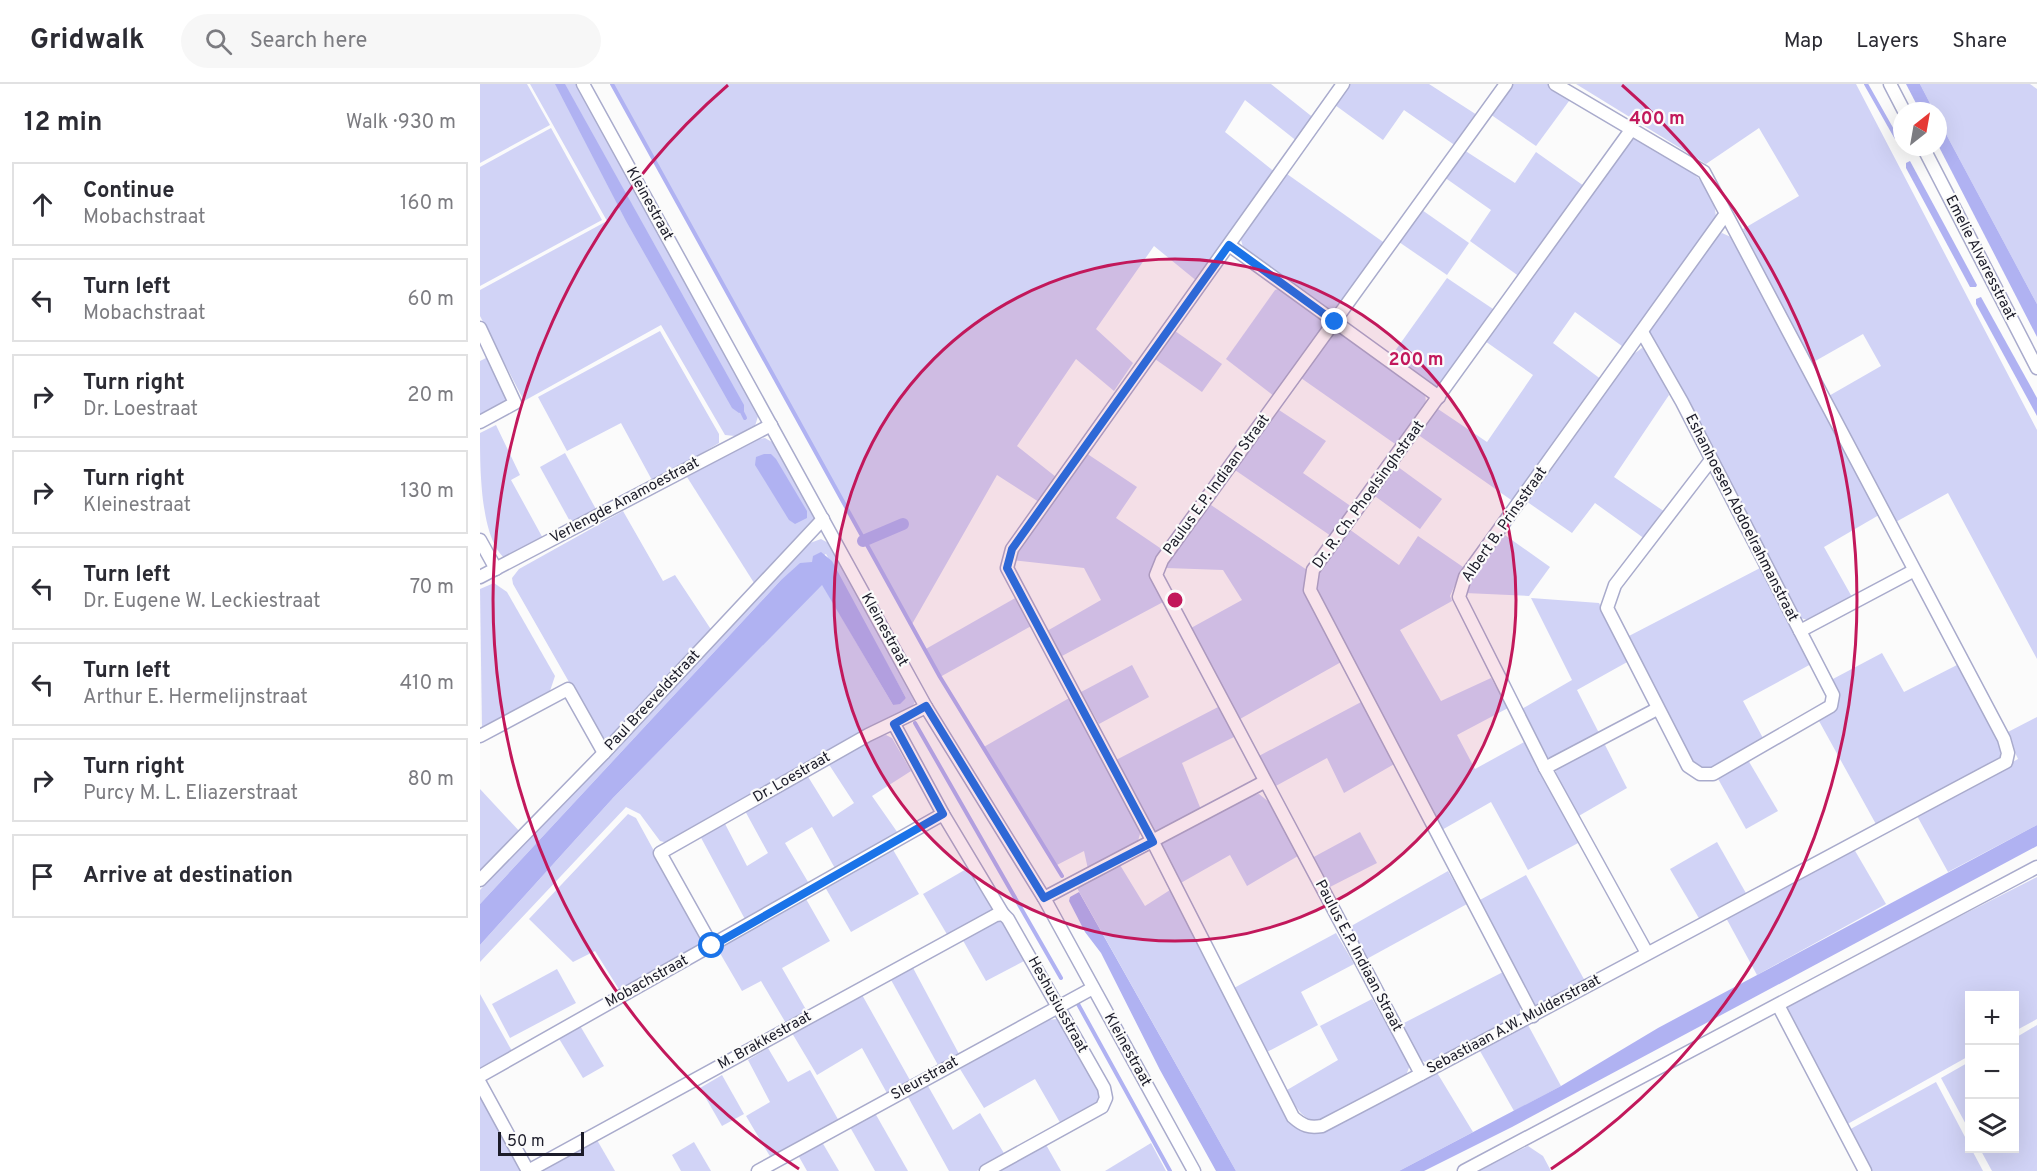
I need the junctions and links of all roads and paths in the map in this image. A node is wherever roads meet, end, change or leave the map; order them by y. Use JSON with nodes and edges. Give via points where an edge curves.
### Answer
{"nodes":[{"id":1,"x":583,"y":84,"type":"edge"},
{"id":2,"x":1343,"y":84,"type":"edge"},
{"id":3,"x":1506,"y":84,"type":"edge"},
{"id":4,"x":1556,"y":84,"type":"edge"},
{"id":5,"x":1890,"y":84,"type":"edge"},
{"id":6,"x":1899,"y":102,"type":"edge"},
{"id":7,"x":1631,"y":130,"type":"junction"},
{"id":8,"x":1928,"y":156,"type":"edge"},
{"id":9,"x":1725,"y":215,"type":"junction"},
{"id":10,"x":1229,"y":245,"type":"junction"},
{"id":11,"x":1335,"y":322,"type":"junction"},
{"id":12,"x":480,"y":328,"type":"edge"},
{"id":13,"x":1642,"y":332,"type":"junction"},
{"id":14,"x":2037,"y":368,"type":"edge"},
{"id":15,"x":1439,"y":397,"type":"junction"},
{"id":16,"x":480,"y":422,"type":"edge"},
{"id":17,"x":771,"y":426,"type":"junction"},
{"id":18,"x":1711,"y":460,"type":"junction"},
{"id":19,"x":823,"y":519,"type":"junction"},
{"id":20,"x":480,"y":540,"type":"edge"},
{"id":21,"x":496,"y":569,"type":"junction"},
{"id":22,"x":1913,"y":571,"type":"junction"},
{"id":23,"x":480,"y":577,"type":"edge"},
{"id":24,"x":1800,"y":631,"type":"junction"},
{"id":25,"x":926,"y":706,"type":"junction"},
{"id":26,"x":1657,"y":709,"type":"junction"},
{"id":27,"x":894,"y":724,"type":"junction"},
{"id":28,"x":480,"y":736,"type":"edge"},
{"id":29,"x":604,"y":753,"type":"junction"},
{"id":30,"x":1545,"y":768,"type":"junction"},
{"id":31,"x":1264,"y":782,"type":"junction"},
{"id":32,"x":943,"y":814,"type":"junction"},
{"id":33,"x":1153,"y":842,"type":"junction"},
{"id":34,"x":2037,"y":867,"type":"edge"},
{"id":35,"x":480,"y":880,"type":"edge"},
{"id":36,"x":1044,"y":898,"type":"junction"},
{"id":37,"x":1003,"y":914,"type":"junction"},
{"id":38,"x":712,"y":946,"type":"junction"},
{"id":39,"x":1647,"y":953,"type":"junction"},
{"id":40,"x":1093,"y":988,"type":"junction"},
{"id":41,"x":1778,"y":1005,"type":"junction"},
{"id":42,"x":1058,"y":1007,"type":"junction"},
{"id":43,"x":1533,"y":1017,"type":"junction"},
{"id":44,"x":1421,"y":1074,"type":"junction"},
{"id":45,"x":480,"y":1076,"type":"edge"},
{"id":46,"x":480,"y":1083,"type":"edge"},
{"id":47,"x":528,"y":1171,"type":"edge"},
{"id":48,"x":758,"y":1171,"type":"edge"},
{"id":49,"x":986,"y":1171,"type":"edge"},
{"id":50,"x":1194,"y":1171,"type":"edge"},
{"id":51,"x":1464,"y":1171,"type":"edge"},
{"id":52,"x":1864,"y":1171,"type":"edge"}],
"edges":[{"from":1,"to":17,"type":"street","name":"Kleinestraat"},
{"from":2,"to":10,"type":"street"},
{"from":3,"to":11,"type":"street","name":"Paulus E.P. Indiaan Straat"},
{"from":4,"to":7,"type":"street"},
{"from":5,"to":6,"type":"street"},
{"from":7,"to":9,"type":"street","via":[[1704,172]]},
{"from":7,"to":15,"type":"street","name":"Dr. R. Ch. Phoelsinghstraat"},
{"from":8,"to":14,"type":"street","name":"Emelie Alvaresstraat"},
{"from":9,"to":13,"type":"street","name":"Albert B. Prinsstraat"},
{"from":9,"to":22,"type":"street"},
{"from":10,"to":11,"type":"street"},
{"from":10,"to":33,"type":"street","via":[[1012,549],[1007,568]]},
{"from":11,"to":15,"type":"street"},
{"from":11,"to":31,"type":"street","name":"Paulus E.P. Indiaan Straat","via":[[1162,560],[1156,575]]},
{"from":12,"to":16,"type":"street","via":[[515,403]]},
{"from":13,"to":18,"type":"street","name":"Eshanhoesen Abdoelrahmanstraat"},
{"from":13,"to":30,"type":"street","name":"Albert B. Prinsstraat","via":[[1465,577],[1459,597]]},
{"from":15,"to":43,"type":"street","name":"Dr. R. Ch. Phoelsinghstraat","via":[[1313,570],[1310,590]]},
{"from":17,"to":19,"type":"street","name":"Kleinestraat"},
{"from":17,"to":21,"type":"street","name":"Verlengde Anamoestraat"},
{"from":18,"to":24,"type":"street","name":"Eshanhoesen Abdoelrahmanstraat"},
{"from":18,"to":26,"type":"street","via":[[1616,585],[1608,602],[1607,608]]},
{"from":19,"to":25,"type":"street","name":"Kleinestraat"},
{"from":19,"to":29,"type":"street","name":"Paul Breeveldstraat"},
{"from":20,"to":21,"type":"street"},
{"from":21,"to":23,"type":"street","name":"Verlengde Anamoestraat"},
{"from":22,"to":24,"type":"street"},
{"from":22,"to":39,"type":"street","name":"Sebastiaan A.W. Mulderstraat","via":[[2004,739],[2006,762]]},
{"from":24,"to":26,"type":"street","name":"Eshanhoesen Abdoelrahmanstraat","via":[[1833,695],[1831,706],[1713,774],[1700,774],[1688,766]]},
{"from":25,"to":27,"type":"street","name":"Dr. Loestraat"},
{"from":25,"to":36,"type":"street","name":"Kleinestraat"},
{"from":26,"to":30,"type":"street"},
{"from":27,"to":32,"type":"street"},
{"from":27,"to":38,"type":"street","name":"Dr. Loestraat","via":[[660,852]]},
{"from":28,"to":29,"type":"street","via":[[568,689]]},
{"from":29,"to":35,"type":"street","name":"Paul Breeveldstraat"},
{"from":30,"to":39,"type":"street","name":"Albert B. Prinsstraat"},
{"from":31,"to":33,"type":"street"},
{"from":31,"to":44,"type":"street","name":"Paulus E.P. Indiaan Straat"},
{"from":32,"to":37,"type":"street","name":"Heshusiusstraat"},
{"from":32,"to":38,"type":"street","name":"Mobachstraat"},
{"from":33,"to":36,"type":"street"},
{"from":33,"to":44,"type":"street","name":"Sebastiaan A.W. Mulderstraat","via":[[1293,1117],[1301,1124],[1322,1126]]},
{"from":34,"to":41,"type":"street"},
{"from":36,"to":40,"type":"street","name":"Kleinestraat"},
{"from":37,"to":42,"type":"street","name":"Heshusiusstraat"},
{"from":37,"to":47,"type":"street","name":"M. Brakkestraat"},
{"from":38,"to":45,"type":"street","name":"Mobachstraat"},
{"from":39,"to":43,"type":"street","name":"Sebastiaan A.W. Mulderstraat"},
{"from":40,"to":42,"type":"street","name":"Sleurstraat"},
{"from":40,"to":50,"type":"street","name":"Kleinestraat"},
{"from":41,"to":51,"type":"street"},
{"from":41,"to":52,"type":"street"},
{"from":42,"to":48,"type":"street","name":"Sleurstraat"},
{"from":42,"to":49,"type":"street","name":"Heshusiusstraat","via":[[1106,1098],[1102,1107]]},
{"from":43,"to":44,"type":"street","name":"Sebastiaan A.W. Mulderstraat"},
{"from":46,"to":47,"type":"street"}]}
